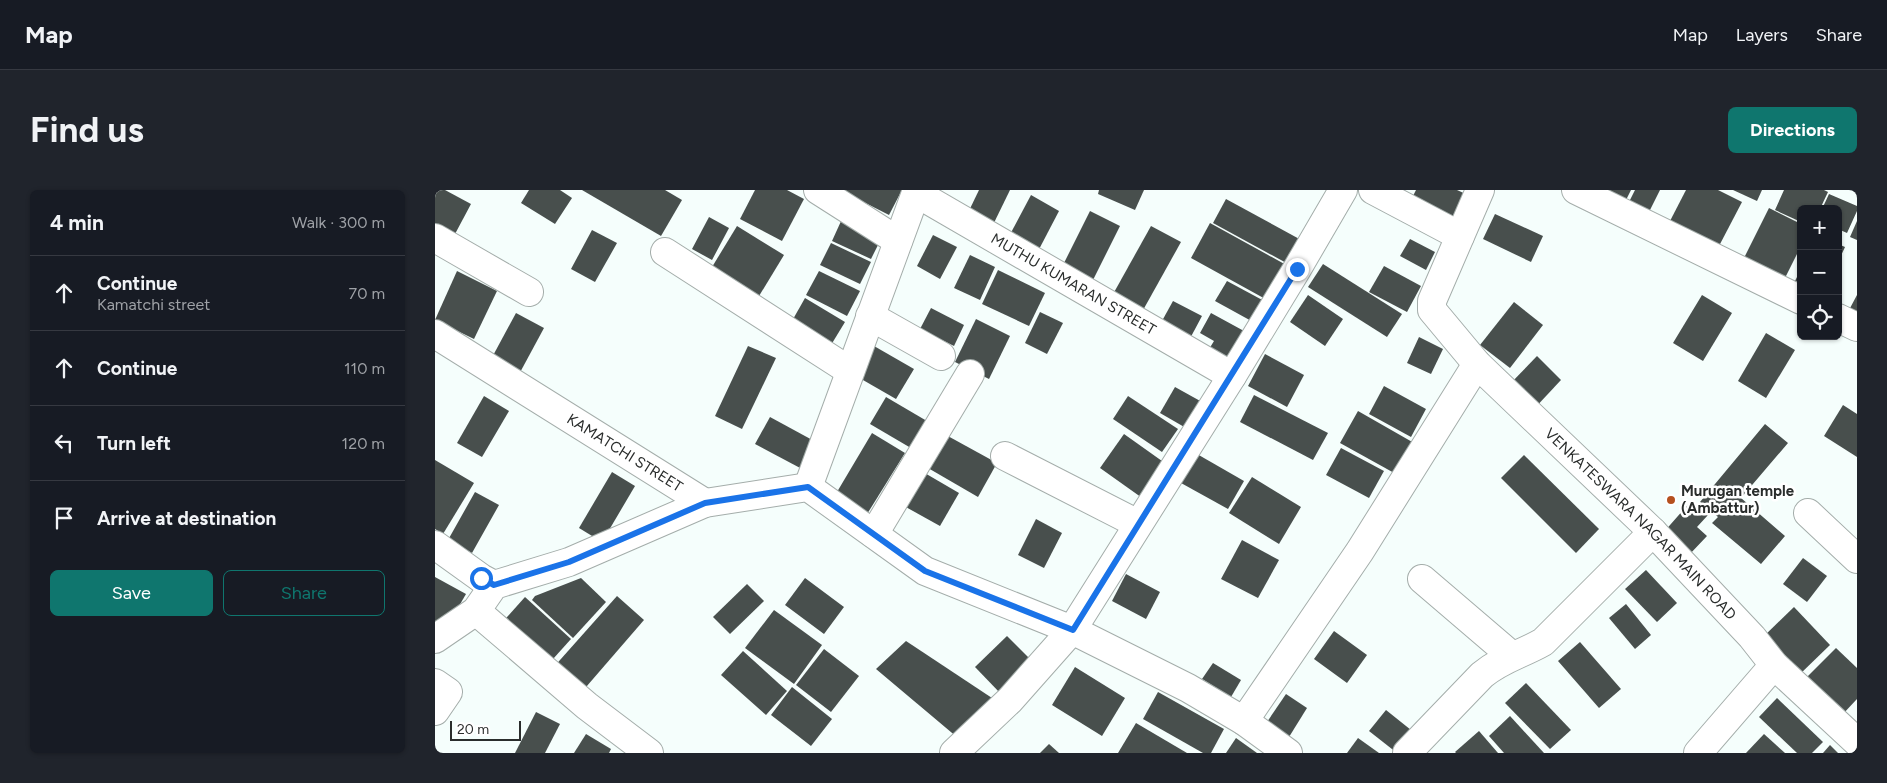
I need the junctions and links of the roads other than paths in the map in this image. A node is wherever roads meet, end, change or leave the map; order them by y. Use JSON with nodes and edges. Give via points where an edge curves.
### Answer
{"nodes":[{"id":1,"x":818,"y":190,"type":"edge"},
{"id":2,"x":1343,"y":190,"type":"edge"},
{"id":3,"x":1373,"y":190,"type":"edge"},
{"id":4,"x":1480,"y":190,"type":"edge"},
{"id":5,"x":1577,"y":190,"type":"edge"},
{"id":6,"x":916,"y":191,"type":"edge"},
{"id":7,"x":1460,"y":236,"type":"junction"},
{"id":8,"x":435,"y":238,"type":"edge"},
{"id":9,"x":898,"y":240,"type":"junction"},
{"id":10,"x":665,"y":252,"type":"dead end"},
{"id":11,"x":529,"y":292,"type":"dead end"},
{"id":12,"x":1797,"y":298,"type":"edge"},
{"id":13,"x":870,"y":316,"type":"junction"},
{"id":14,"x":1842,"y":320,"type":"edge"},
{"id":15,"x":1857,"y":327,"type":"edge"},
{"id":16,"x":435,"y":334,"type":"edge"},
{"id":17,"x":941,"y":356,"type":"dead end"},
{"id":18,"x":1477,"y":364,"type":"junction"},
{"id":19,"x":850,"y":371,"type":"junction"},
{"id":20,"x":970,"y":374,"type":"dead end"},
{"id":21,"x":1232,"y":376,"type":"junction"},
{"id":22,"x":1005,"y":456,"type":"dead end"},
{"id":23,"x":808,"y":487,"type":"junction"},
{"id":24,"x":705,"y":503,"type":"junction"},
{"id":25,"x":1808,"y":513,"type":"dead end"},
{"id":26,"x":1138,"y":524,"type":"junction"},
{"id":27,"x":1653,"y":532,"type":"junction"},
{"id":28,"x":874,"y":534,"type":"junction"},
{"id":29,"x":435,"y":546,"type":"edge"},
{"id":30,"x":1857,"y":559,"type":"edge"},
{"id":31,"x":1422,"y":579,"type":"dead end"},
{"id":32,"x":494,"y":585,"type":"junction"},
{"id":33,"x":476,"y":612,"type":"junction"},
{"id":34,"x":1073,"y":630,"type":"junction"},
{"id":35,"x":435,"y":639,"type":"edge"},
{"id":36,"x":1512,"y":656,"type":"junction"},
{"id":37,"x":1775,"y":665,"type":"junction"},
{"id":38,"x":1244,"y":721,"type":"junction"},
{"id":39,"x":1854,"y":732,"type":"edge"},
{"id":40,"x":649,"y":753,"type":"edge"},
{"id":41,"x":954,"y":753,"type":"edge"},
{"id":42,"x":1288,"y":753,"type":"edge"},
{"id":43,"x":1407,"y":753,"type":"edge"},
{"id":44,"x":1698,"y":753,"type":"edge"}],
"edges":[{"from":1,"to":9,"type":"street"},
{"from":2,"to":21,"type":"street"},
{"from":3,"to":7,"type":"street"},
{"from":4,"to":7,"type":"street"},
{"from":5,"to":12,"type":"street"},
{"from":6,"to":9,"type":"street"},
{"from":6,"to":21,"type":"street","name":"MUTHU KUMARAN STREET"},
{"from":7,"to":18,"type":"street","name":"VENKATESWARA NAGAR MAIN ROAD","via":[[1432,302],[1433,310]]},
{"from":8,"to":11,"type":"street"},
{"from":9,"to":13,"type":"street"},
{"from":10,"to":19,"type":"street"},
{"from":13,"to":17,"type":"street"},
{"from":13,"to":19,"type":"street"},
{"from":14,"to":15,"type":"street"},
{"from":16,"to":24,"type":"street","name":"KAMATCHI STREET"},
{"from":18,"to":27,"type":"street","name":"VENKATESWARA NAGAR MAIN ROAD"},
{"from":18,"to":38,"type":"street","via":[[1360,551]]},
{"from":19,"to":23,"type":"street"},
{"from":20,"to":28,"type":"street"},
{"from":21,"to":26,"type":"street"},
{"from":22,"to":26,"type":"street"},
{"from":23,"to":24,"type":"street"},
{"from":23,"to":28,"type":"street"},
{"from":24,"to":32,"type":"street","name":"KAMATCHI STREET","via":[[569,562]]},
{"from":25,"to":30,"type":"street"},
{"from":26,"to":34,"type":"street"},
{"from":27,"to":36,"type":"street","via":[[1543,642]]},
{"from":27,"to":37,"type":"street","name":"VENKATESWARA NAGAR MAIN ROAD"},
{"from":28,"to":34,"type":"street","via":[[925,571]]},
{"from":29,"to":32,"type":"street"},
{"from":31,"to":36,"type":"street"},
{"from":32,"to":33,"type":"street"},
{"from":33,"to":35,"type":"street"},
{"from":33,"to":40,"type":"street","via":[[587,706]]},
{"from":34,"to":38,"type":"street","via":[[1188,688]]},
{"from":34,"to":41,"type":"street","via":[[1011,700]]},
{"from":36,"to":43,"type":"street","via":[[1482,675]]},
{"from":37,"to":39,"type":"street","name":"VENKATESWARA NAGAR MAIN ROAD"},
{"from":37,"to":44,"type":"street"},
{"from":38,"to":42,"type":"street"}]}
